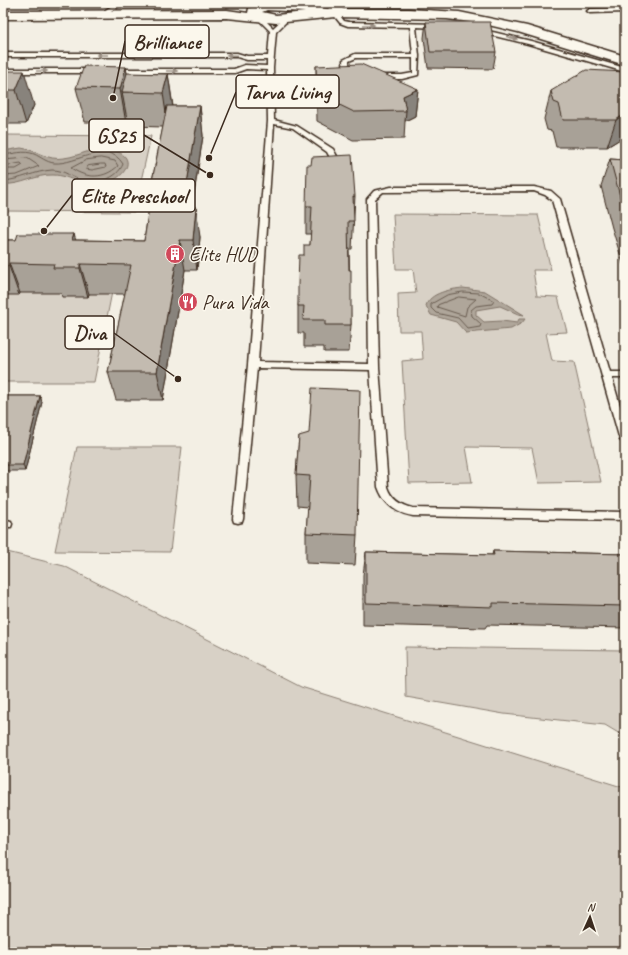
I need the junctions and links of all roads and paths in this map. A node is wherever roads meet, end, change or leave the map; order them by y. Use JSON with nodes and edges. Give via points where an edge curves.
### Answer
{"nodes":[{"id":1,"x":121,"y":3,"type":"edge"},
{"id":2,"x":278,"y":4,"type":"edge"},
{"id":3,"x":333,"y":10,"type":"edge"},
{"id":4,"x":625,"y":10,"type":"edge"},
{"id":5,"x":590,"y":11,"type":"dead end"},
{"id":6,"x":258,"y":12,"type":"junction"},
{"id":7,"x":306,"y":12,"type":"junction"},
{"id":8,"x":3,"y":15,"type":"edge"},
{"id":9,"x":100,"y":15,"type":"junction"},
{"id":10,"x":287,"y":18,"type":"junction"},
{"id":11,"x":413,"y":25,"type":"junction"},
{"id":12,"x":448,"y":27,"type":"edge"},
{"id":13,"x":473,"y":30,"type":"edge"},
{"id":14,"x":273,"y":31,"type":"junction"},
{"id":15,"x":3,"y":55,"type":"edge"},
{"id":16,"x":416,"y":56,"type":"junction"},
{"id":17,"x":271,"y":58,"type":"junction"},
{"id":18,"x":625,"y":60,"type":"edge"},
{"id":19,"x":270,"y":68,"type":"junction"},
{"id":20,"x":3,"y":70,"type":"edge"},
{"id":21,"x":625,"y":70,"type":"edge"},
{"id":22,"x":355,"y":77,"type":"edge"},
{"id":23,"x":370,"y":77,"type":"edge"},
{"id":24,"x":271,"y":120,"type":"junction"},
{"id":25,"x":342,"y":172,"type":"edge"},
{"id":26,"x":252,"y":365,"type":"junction"},
{"id":27,"x":374,"y":367,"type":"junction"},
{"id":28,"x":608,"y":375,"type":"junction"},
{"id":29,"x":625,"y":376,"type":"edge"},
{"id":30,"x":625,"y":440,"type":"edge"},
{"id":31,"x":625,"y":516,"type":"edge"},
{"id":32,"x":238,"y":519,"type":"dead end"}],
"edges":[{"from":1,"to":9,"type":"lane"},
{"from":2,"to":6,"type":"street","via":[[265,4]]},
{"from":2,"to":7,"type":"street"},
{"from":3,"to":7,"type":"street"},
{"from":3,"to":11,"type":"lane","one_way":true,"via":[[342,22],[348,24]]},
{"from":3,"to":18,"type":"street","via":[[459,16],[497,23]]},
{"from":4,"to":5,"type":"lane"},
{"from":6,"to":9,"type":"street"},
{"from":6,"to":10,"type":"street"},
{"from":6,"to":14,"type":"lane"},
{"from":7,"to":10,"type":"street"},
{"from":8,"to":9,"type":"street"},
{"from":10,"to":14,"type":"lane"},
{"from":11,"to":12,"type":"lane"},
{"from":11,"to":16,"type":"lane"},
{"from":13,"to":21,"type":"lane","one_way":true,"via":[[530,42]]},
{"from":14,"to":17,"type":"lane"},
{"from":17,"to":15,"type":"lane","one_way":true,"via":[[247,58],[237,55]]},
{"from":16,"to":22,"type":"lane","via":[[355,56],[346,60],[347,77]]},
{"from":16,"to":23,"type":"lane","via":[[416,74],[402,77]]},
{"from":17,"to":19,"type":"lane"},
{"from":20,"to":19,"type":"lane","one_way":true,"via":[[235,71],[245,67]]},
{"from":19,"to":24,"type":"lane"},
{"from":24,"to":25,"type":"lane","via":[[295,127],[330,151]]},
{"from":24,"to":26,"type":"lane"},
{"from":26,"to":27,"type":"lane"},
{"from":26,"to":32,"type":"lane"},
{"from":27,"to":28,"type":"lane","via":[[371,199],[373,194],[379,190],[391,189],[534,189],[556,198]]},
{"from":27,"to":31,"type":"lane","via":[[383,487],[388,498],[399,508],[413,512]]},
{"from":28,"to":29,"type":"lane"},
{"from":28,"to":30,"type":"lane"}]}
